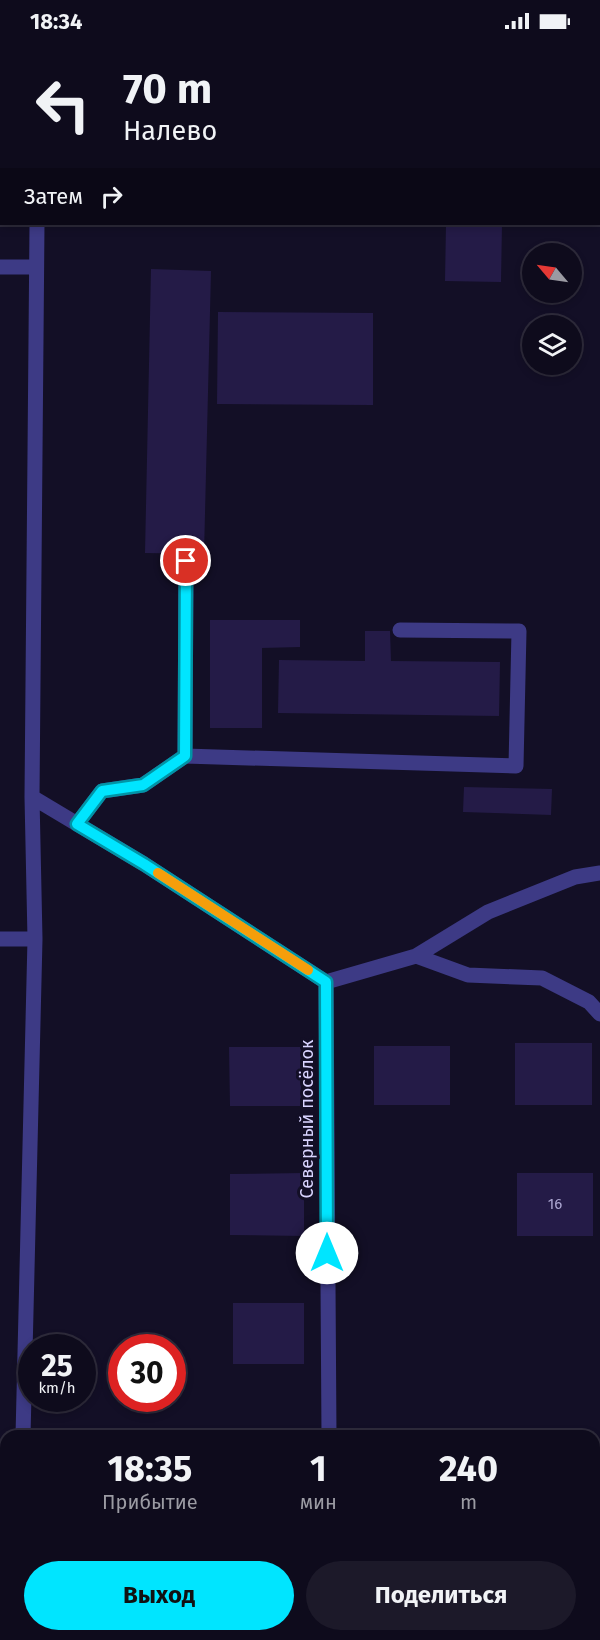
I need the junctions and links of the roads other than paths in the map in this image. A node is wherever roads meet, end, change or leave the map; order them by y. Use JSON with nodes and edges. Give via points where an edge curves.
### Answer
{"nodes":[{"id":1,"x":37,"y":225,"type":"edge"},
{"id":2,"x":0,"y":267,"type":"edge"},
{"id":3,"x":36,"y":267,"type":"junction"},
{"id":4,"x":186,"y":561,"type":"dead end"},
{"id":5,"x":400,"y":630,"type":"dead end"},
{"id":6,"x":185,"y":756,"type":"junction"},
{"id":7,"x":32,"y":797,"type":"junction"},
{"id":8,"x":77,"y":824,"type":"junction"},
{"id":9,"x":600,"y":873,"type":"edge"},
{"id":10,"x":0,"y":939,"type":"edge"},
{"id":11,"x":35,"y":939,"type":"junction"},
{"id":12,"x":416,"y":956,"type":"junction"},
{"id":13,"x":326,"y":982,"type":"junction"},
{"id":14,"x":600,"y":1014,"type":"edge"},
{"id":15,"x":23,"y":1430,"type":"edge"},
{"id":16,"x":329,"y":1430,"type":"edge"}],
"edges":[{"from":1,"to":3,"type":"street"},
{"from":2,"to":3,"type":"street"},
{"from":3,"to":7,"type":"street"},
{"from":4,"to":6,"type":"street"},
{"from":5,"to":6,"type":"street","via":[[519,631],[516,766]]},
{"from":6,"to":8,"type":"street","via":[[143,785],[102,791]]},
{"from":7,"to":8,"type":"street"},
{"from":7,"to":11,"type":"street"},
{"from":8,"to":13,"type":"street"},
{"from":9,"to":12,"type":"street","via":[[575,877],[488,912]]},
{"from":10,"to":11,"type":"street"},
{"from":11,"to":15,"type":"street"},
{"from":12,"to":13,"type":"street"},
{"from":12,"to":14,"type":"street","via":[[468,975],[542,978],[589,1002]]},
{"from":13,"to":16,"type":"street","name":"Северный посёлок"}]}
